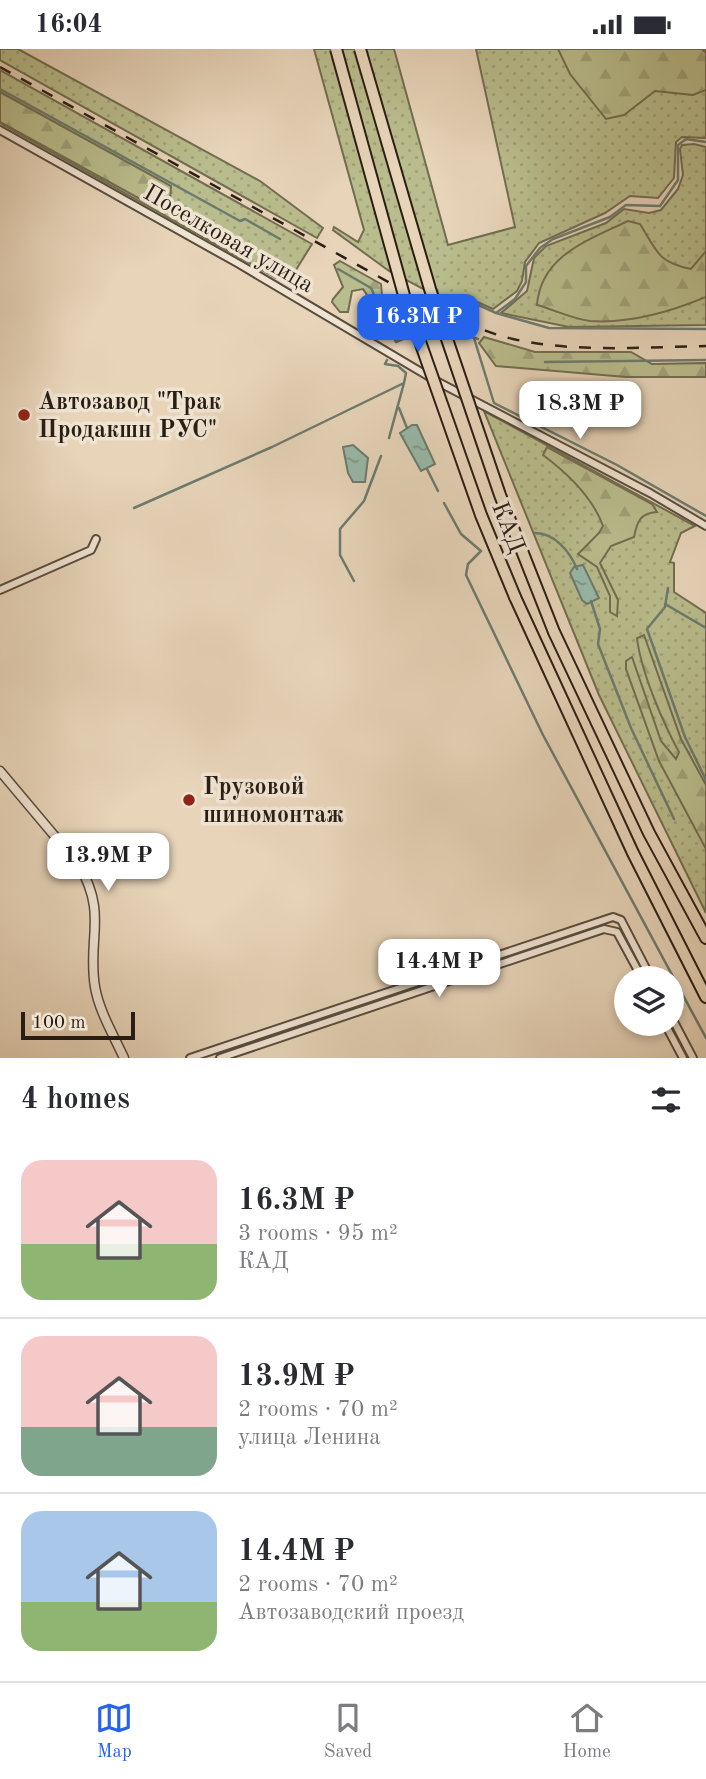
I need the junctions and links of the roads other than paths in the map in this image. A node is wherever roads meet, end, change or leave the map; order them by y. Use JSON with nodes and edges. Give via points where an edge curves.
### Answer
{"nodes":[{"id":1,"x":336,"y":49,"type":"edge"},
{"id":2,"x":360,"y":49,"type":"edge"},
{"id":3,"x":0,"y":130,"type":"edge"},
{"id":4,"x":706,"y":526,"type":"edge"},
{"id":5,"x":96,"y":539,"type":"dead end"},
{"id":6,"x":0,"y":590,"type":"edge"},
{"id":7,"x":0,"y":771,"type":"edge"},
{"id":8,"x":706,"y":938,"type":"edge"},
{"id":9,"x":635,"y":966,"type":"edge"},
{"id":10,"x":645,"y":966,"type":"edge"},
{"id":11,"x":706,"y":996,"type":"edge"},
{"id":12,"x":671,"y":1036,"type":"edge"},
{"id":13,"x":681,"y":1036,"type":"edge"},
{"id":14,"x":124,"y":1058,"type":"edge"},
{"id":15,"x":190,"y":1058,"type":"edge"},
{"id":16,"x":220,"y":1058,"type":"edge"},
{"id":17,"x":683,"y":1058,"type":"edge"},
{"id":18,"x":693,"y":1058,"type":"edge"}],
"edges":[{"from":1,"to":11,"type":"highway","name":"КАД","bridge":true,"via":[[405,299],[481,515],[533,641]]},
{"from":2,"to":8,"type":"highway","name":"КАД","bridge":true,"via":[[430,289],[499,495],[554,632],[649,833]]},
{"from":3,"to":4,"type":"street","name":"Поселковая улица","via":[[439,382]]},
{"from":5,"to":6,"type":"street","via":[[91,550]]},
{"from":7,"to":14,"type":"street","via":[[88,881],[97,917],[95,989]]},
{"from":9,"to":16,"type":"street","via":[[617,932],[604,929]]},
{"from":10,"to":15,"type":"street","via":[[621,920],[613,916]]},
{"from":12,"to":17,"type":"street"},
{"from":13,"to":18,"type":"street"}]}
